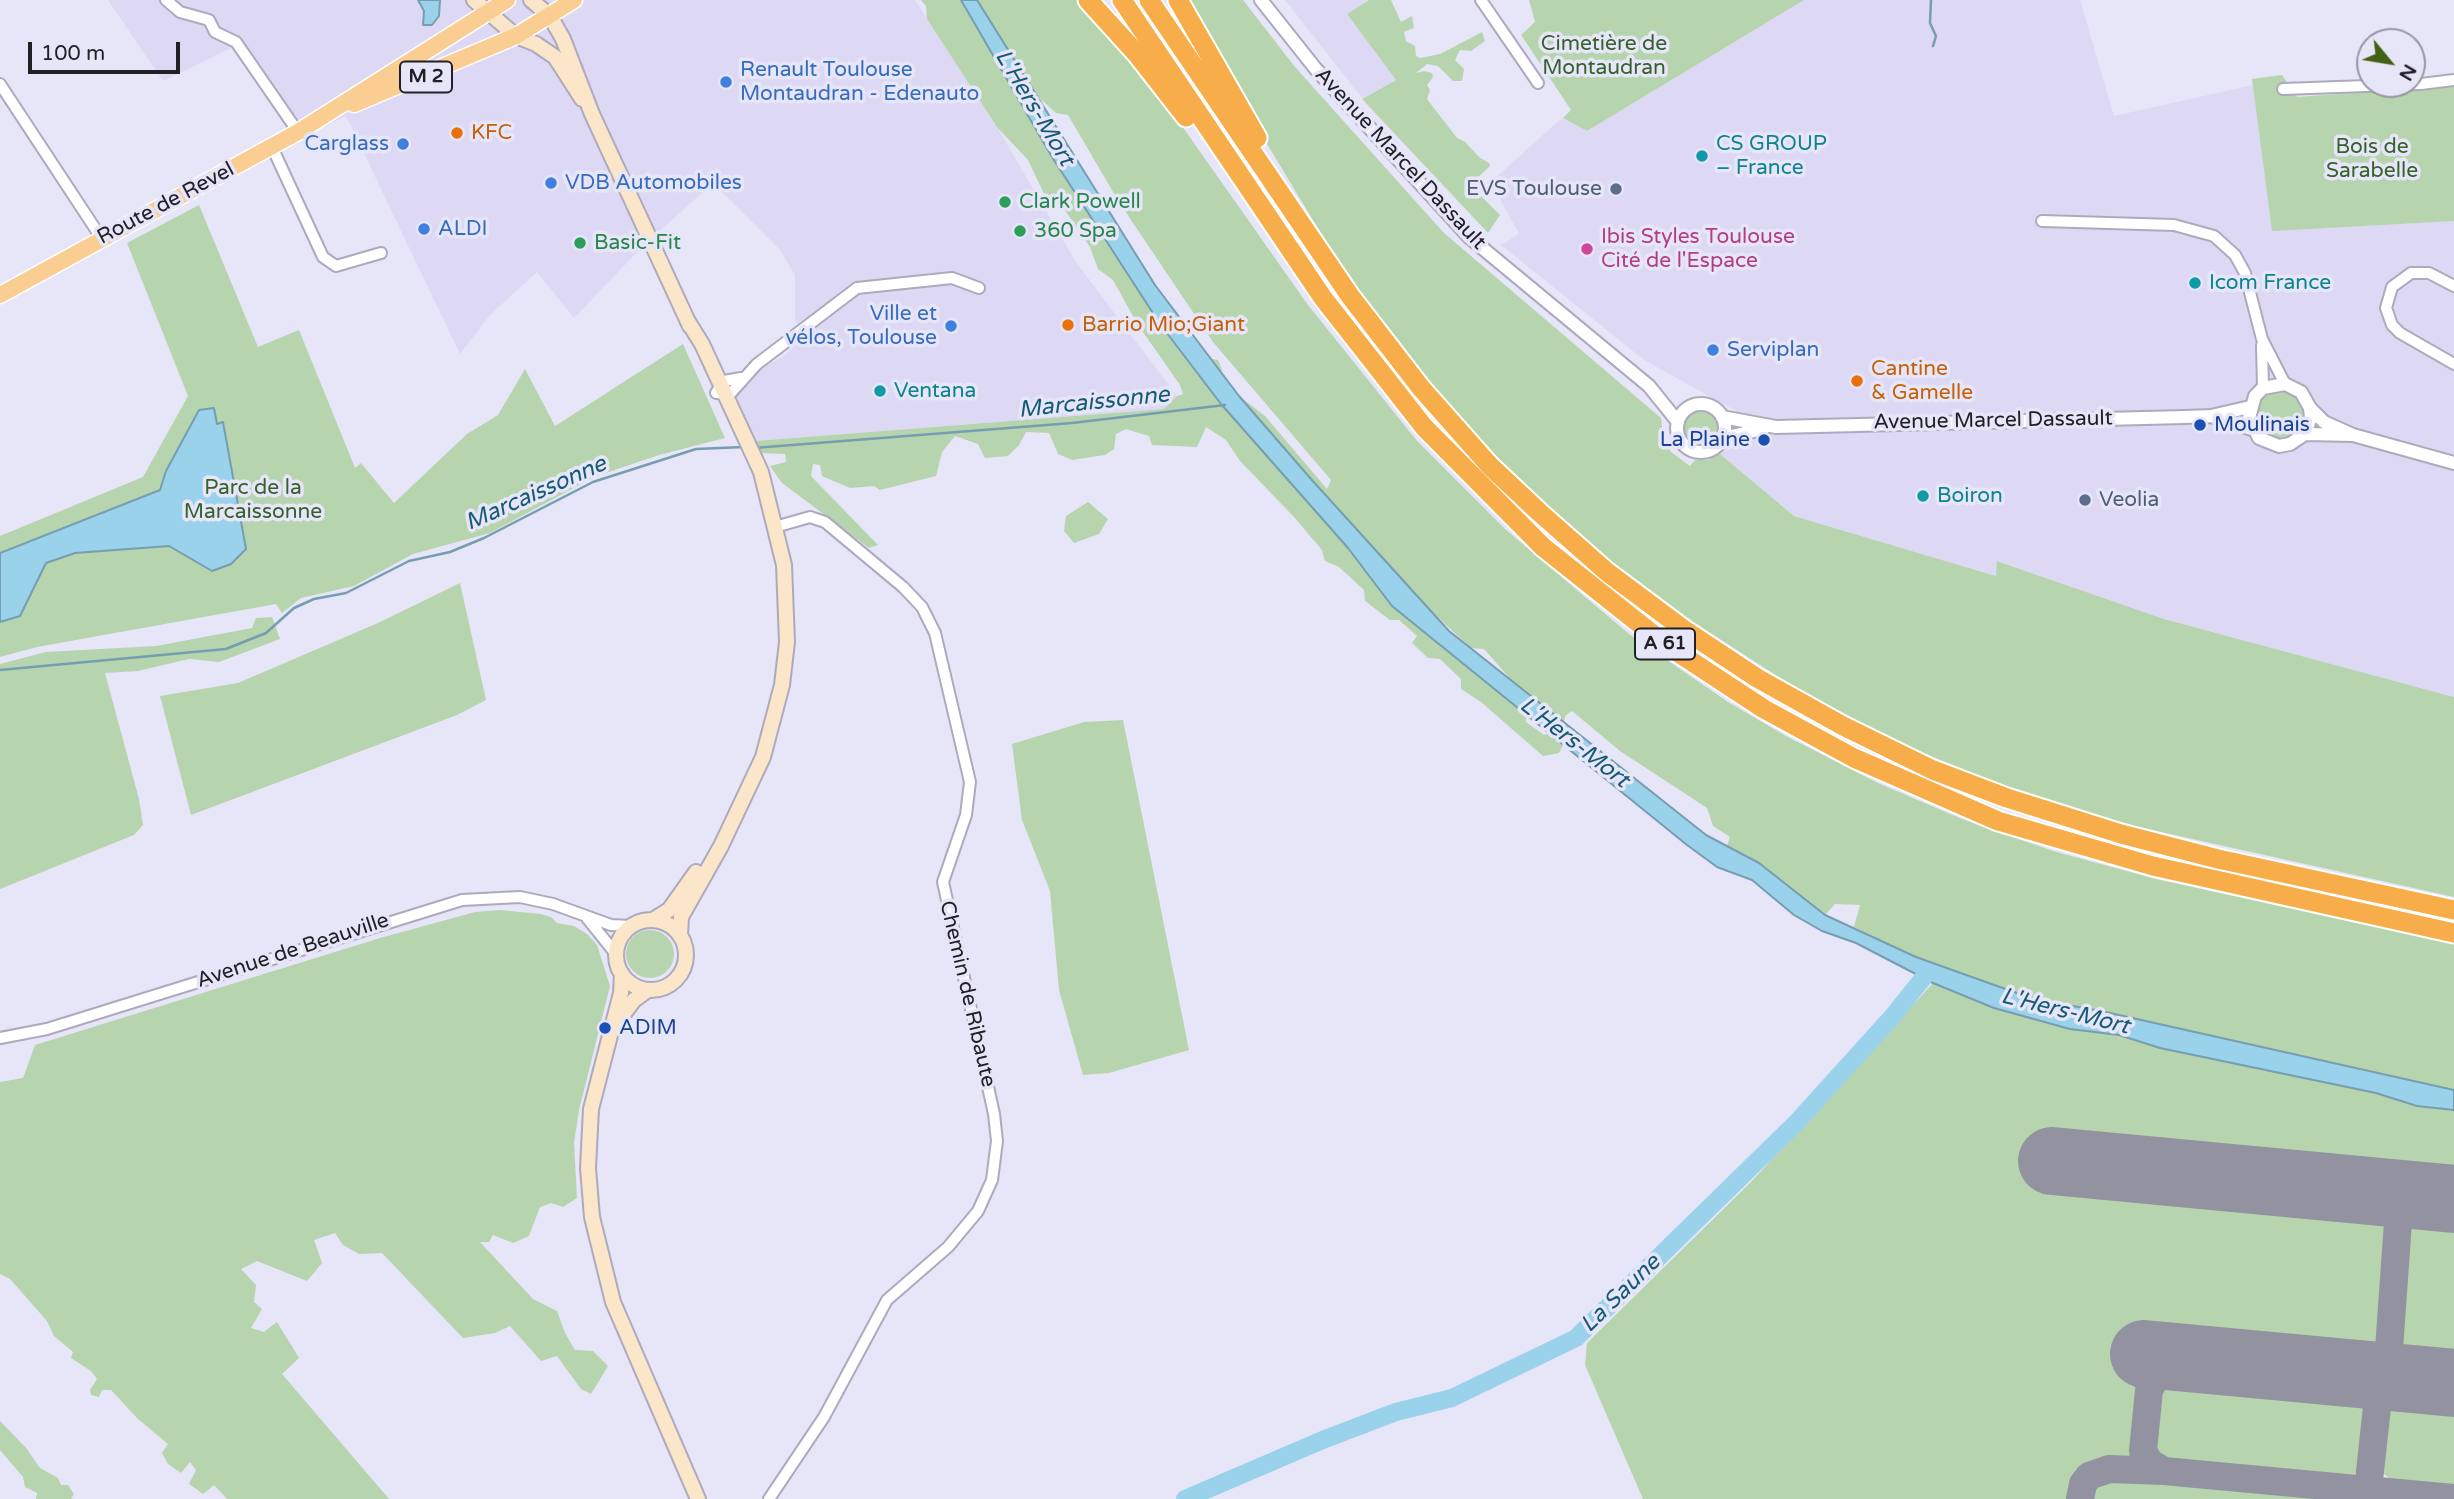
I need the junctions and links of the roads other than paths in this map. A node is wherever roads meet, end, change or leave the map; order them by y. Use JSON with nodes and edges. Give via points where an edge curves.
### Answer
{"nodes":[{"id":1,"x":166,"y":0,"type":"edge"},
{"id":2,"x":474,"y":0,"type":"edge"},
{"id":3,"x":507,"y":0,"type":"edge"},
{"id":4,"x":531,"y":0,"type":"edge"},
{"id":5,"x":574,"y":0,"type":"edge"},
{"id":6,"x":1088,"y":0,"type":"edge"},
{"id":7,"x":1122,"y":0,"type":"edge"},
{"id":8,"x":1149,"y":0,"type":"edge"},
{"id":9,"x":1178,"y":0,"type":"edge"},
{"id":10,"x":1261,"y":0,"type":"edge"},
{"id":11,"x":1481,"y":0,"type":"edge"},
{"id":12,"x":487,"y":13,"type":"junction"},
{"id":13,"x":550,"y":16,"type":"junction"},
{"id":14,"x":516,"y":36,"type":"junction"},
{"id":15,"x":2454,"y":80,"type":"edge"},
{"id":16,"x":1538,"y":83,"type":"dead end"},
{"id":17,"x":0,"y":84,"type":"edge"},
{"id":18,"x":2283,"y":89,"type":"dead end"},
{"id":19,"x":332,"y":112,"type":"junction"},
{"id":20,"x":592,"y":114,"type":"junction"},
{"id":21,"x":298,"y":132,"type":"junction"},
{"id":22,"x":272,"y":147,"type":"junction"},
{"id":23,"x":1263,"y":168,"type":"junction"},
{"id":24,"x":2042,"y":221,"type":"dead end"},
{"id":25,"x":102,"y":239,"type":"junction"},
{"id":26,"x":1282,"y":239,"type":"junction"},
{"id":27,"x":381,"y":253,"type":"dead end"},
{"id":28,"x":2454,"y":286,"type":"edge"},
{"id":29,"x":979,"y":288,"type":"dead end"},
{"id":30,"x":0,"y":295,"type":"edge"},
{"id":31,"x":2262,"y":339,"type":"junction"},
{"id":32,"x":2454,"y":364,"type":"edge"},
{"id":33,"x":2285,"y":384,"type":"junction"},
{"id":34,"x":1649,"y":386,"type":"junction"},
{"id":35,"x":2263,"y":388,"type":"junction"},
{"id":36,"x":721,"y":391,"type":"junction"},
{"id":37,"x":1689,"y":407,"type":"junction"},
{"id":38,"x":2250,"y":407,"type":"junction"},
{"id":39,"x":2310,"y":408,"type":"junction"},
{"id":40,"x":2211,"y":416,"type":"junction"},
{"id":41,"x":1722,"y":417,"type":"junction"},
{"id":42,"x":1678,"y":422,"type":"junction"},
{"id":43,"x":1776,"y":427,"type":"junction"},
{"id":44,"x":2252,"y":429,"type":"junction"},
{"id":45,"x":2305,"y":434,"type":"junction"},
{"id":46,"x":2353,"y":435,"type":"junction"},
{"id":47,"x":1723,"y":438,"type":"junction"},
{"id":48,"x":2454,"y":463,"type":"edge"},
{"id":49,"x":775,"y":527,"type":"junction"},
{"id":50,"x":731,"y":822,"type":"junction"},
{"id":51,"x":2454,"y":910,"type":"edge"},
{"id":52,"x":587,"y":918,"type":"junction"},
{"id":53,"x":653,"y":920,"type":"junction"},
{"id":54,"x":631,"y":926,"type":"junction"},
{"id":55,"x":2454,"y":933,"type":"edge"},
{"id":56,"x":680,"y":936,"type":"junction"},
{"id":57,"x":616,"y":954,"type":"junction"},
{"id":58,"x":622,"y":974,"type":"junction"},
{"id":59,"x":648,"y":989,"type":"junction"},
{"id":60,"x":612,"y":1031,"type":"junction"},
{"id":61,"x":0,"y":1038,"type":"edge"},
{"id":62,"x":698,"y":1499,"type":"edge"},
{"id":63,"x":769,"y":1499,"type":"edge"}],
"edges":[{"from":1,"to":21,"type":"street","via":[[180,12],[209,20],[215,32],[236,42]]},
{"from":2,"to":12,"type":"main road"},
{"from":3,"to":12,"type":"main road","name":"Route de Revel"},
{"from":4,"to":13,"type":"main road"},
{"from":5,"to":13,"type":"main road","name":"Route de Revel"},
{"from":6,"to":26,"type":"highway","via":[[1136,53]]},
{"from":7,"to":26,"type":"highway","number":"A 61"},
{"from":8,"to":23,"type":"highway","number":"A 61"},
{"from":9,"to":23,"type":"highway","via":[[1266,155]]},
{"from":10,"to":34,"type":"street","name":"Avenue Marcel Dassault","via":[[1315,68],[1469,237]]},
{"from":11,"to":16,"type":"street"},
{"from":12,"to":14,"type":"main road"},
{"from":12,"to":19,"type":"main road","name":"Route de Revel","number":"M 2"},
{"from":13,"to":14,"type":"main road","name":"Route de Revel"},
{"from":13,"to":20,"type":"main road"},
{"from":14,"to":19,"type":"main road","name":"Route de Revel","number":"M 2"},
{"from":14,"to":20,"type":"main road","via":[[555,57]]},
{"from":15,"to":18,"type":"street"},
{"from":17,"to":25,"type":"street"},
{"from":19,"to":21,"type":"main road","name":"Route de Revel","number":"M 2"},
{"from":20,"to":36,"type":"main road"},
{"from":21,"to":22,"type":"main road","name":"Route de Revel","number":"M 2"},
{"from":22,"to":25,"type":"main road","name":"Route de Revel","number":"M 2"},
{"from":22,"to":27,"type":"street","via":[[323,257],[336,266]]},
{"from":23,"to":51,"type":"highway","number":"A 61","via":[[1393,355],[1490,466],[1607,572],[1757,678],[1921,764],[2045,811],[2218,859]]},
{"from":24,"to":31,"type":"street","via":[[2174,225],[2214,236],[2235,255],[2245,273]]},
{"from":25,"to":30,"type":"main road","name":"Route de Revel","number":"M 2"},
{"from":26,"to":55,"type":"highway","number":"A 61","via":[[1424,427],[1509,514],[1629,618],[1764,709],[1867,764],[1998,821],[2153,866]]},
{"from":28,"to":32,"type":"street","via":[[2429,273],[2411,273],[2392,287],[2386,308],[2400,333]]},
{"from":29,"to":36,"type":"street","via":[[952,278],[857,288]]},
{"from":31,"to":33,"type":"street"},
{"from":31,"to":35,"type":"street"},
{"from":33,"to":35,"type":"street"},
{"from":33,"to":39,"type":"street","name":"Avenue Marcel Dassault","via":[[2301,392]]},
{"from":34,"to":37,"type":"street","name":"Avenue Marcel Dassault"},
{"from":34,"to":42,"type":"street","name":"Avenue Marcel Dassault"},
{"from":35,"to":38,"type":"street"},
{"from":36,"to":49,"type":"main road","via":[[753,462]]},
{"from":37,"to":41,"type":"street","name":"Avenue Marcel Dassault","via":[[1705,404]]},
{"from":37,"to":42,"type":"street"},
{"from":38,"to":40,"type":"street","name":"Avenue Marcel Dassault"},
{"from":38,"to":44,"type":"street"},
{"from":39,"to":45,"type":"street"},
{"from":39,"to":46,"type":"street","name":"Avenue Marcel Dassault","via":[[2325,422]]},
{"from":40,"to":43,"type":"street","name":"Avenue Marcel Dassault"},
{"from":40,"to":44,"type":"street","name":"Avenue Marcel Dassault"},
{"from":41,"to":43,"type":"street","name":"Avenue Marcel Dassault"},
{"from":41,"to":47,"type":"street"},
{"from":42,"to":47,"type":"street","name":"Avenue Marcel Dassault","via":[[1679,438],[1690,449],[1712,449]]},
{"from":43,"to":47,"type":"street","name":"Avenue Marcel Dassault"},
{"from":44,"to":45,"type":"street","name":"Avenue Marcel Dassault","via":[[2259,438],[2279,446]]},
{"from":45,"to":46,"type":"street","name":"Avenue Marcel Dassault"},
{"from":46,"to":48,"type":"street","name":"Avenue Marcel Dassault"},
{"from":49,"to":50,"type":"main road","via":[[787,606],[782,685],[763,757]]},
{"from":49,"to":63,"type":"street","name":"Chemin de Ribaute","via":[[810,517],[825,522],[903,587],[922,607],[935,633],[970,782],[966,815],[943,881],[997,1141],[992,1180],[978,1211],[948,1247],[887,1300],[824,1417]]},
{"from":50,"to":53,"type":"main road","via":[[669,910]]},
{"from":50,"to":56,"type":"main road","via":[[681,916]]},
{"from":52,"to":54,"type":"street","name":"Avenue de Beauville"},
{"from":52,"to":57,"type":"street","name":"Avenue de Beauville"},
{"from":52,"to":61,"type":"street","name":"Avenue de Beauville","via":[[520,897],[462,900],[47,1028]]},
{"from":53,"to":54,"type":"main road"},
{"from":53,"to":56,"type":"main road","via":[[671,926]]},
{"from":54,"to":57,"type":"main road","via":[[620,938]]},
{"from":56,"to":59,"type":"main road","via":[[685,954],[681,973],[667,986]]},
{"from":57,"to":58,"type":"main road"},
{"from":58,"to":59,"type":"main road","via":[[633,985]]},
{"from":58,"to":60,"type":"main road"},
{"from":59,"to":60,"type":"main road"},
{"from":60,"to":62,"type":"main road","via":[[595,1087],[589,1129],[589,1186],[598,1250],[622,1326]]}]}
